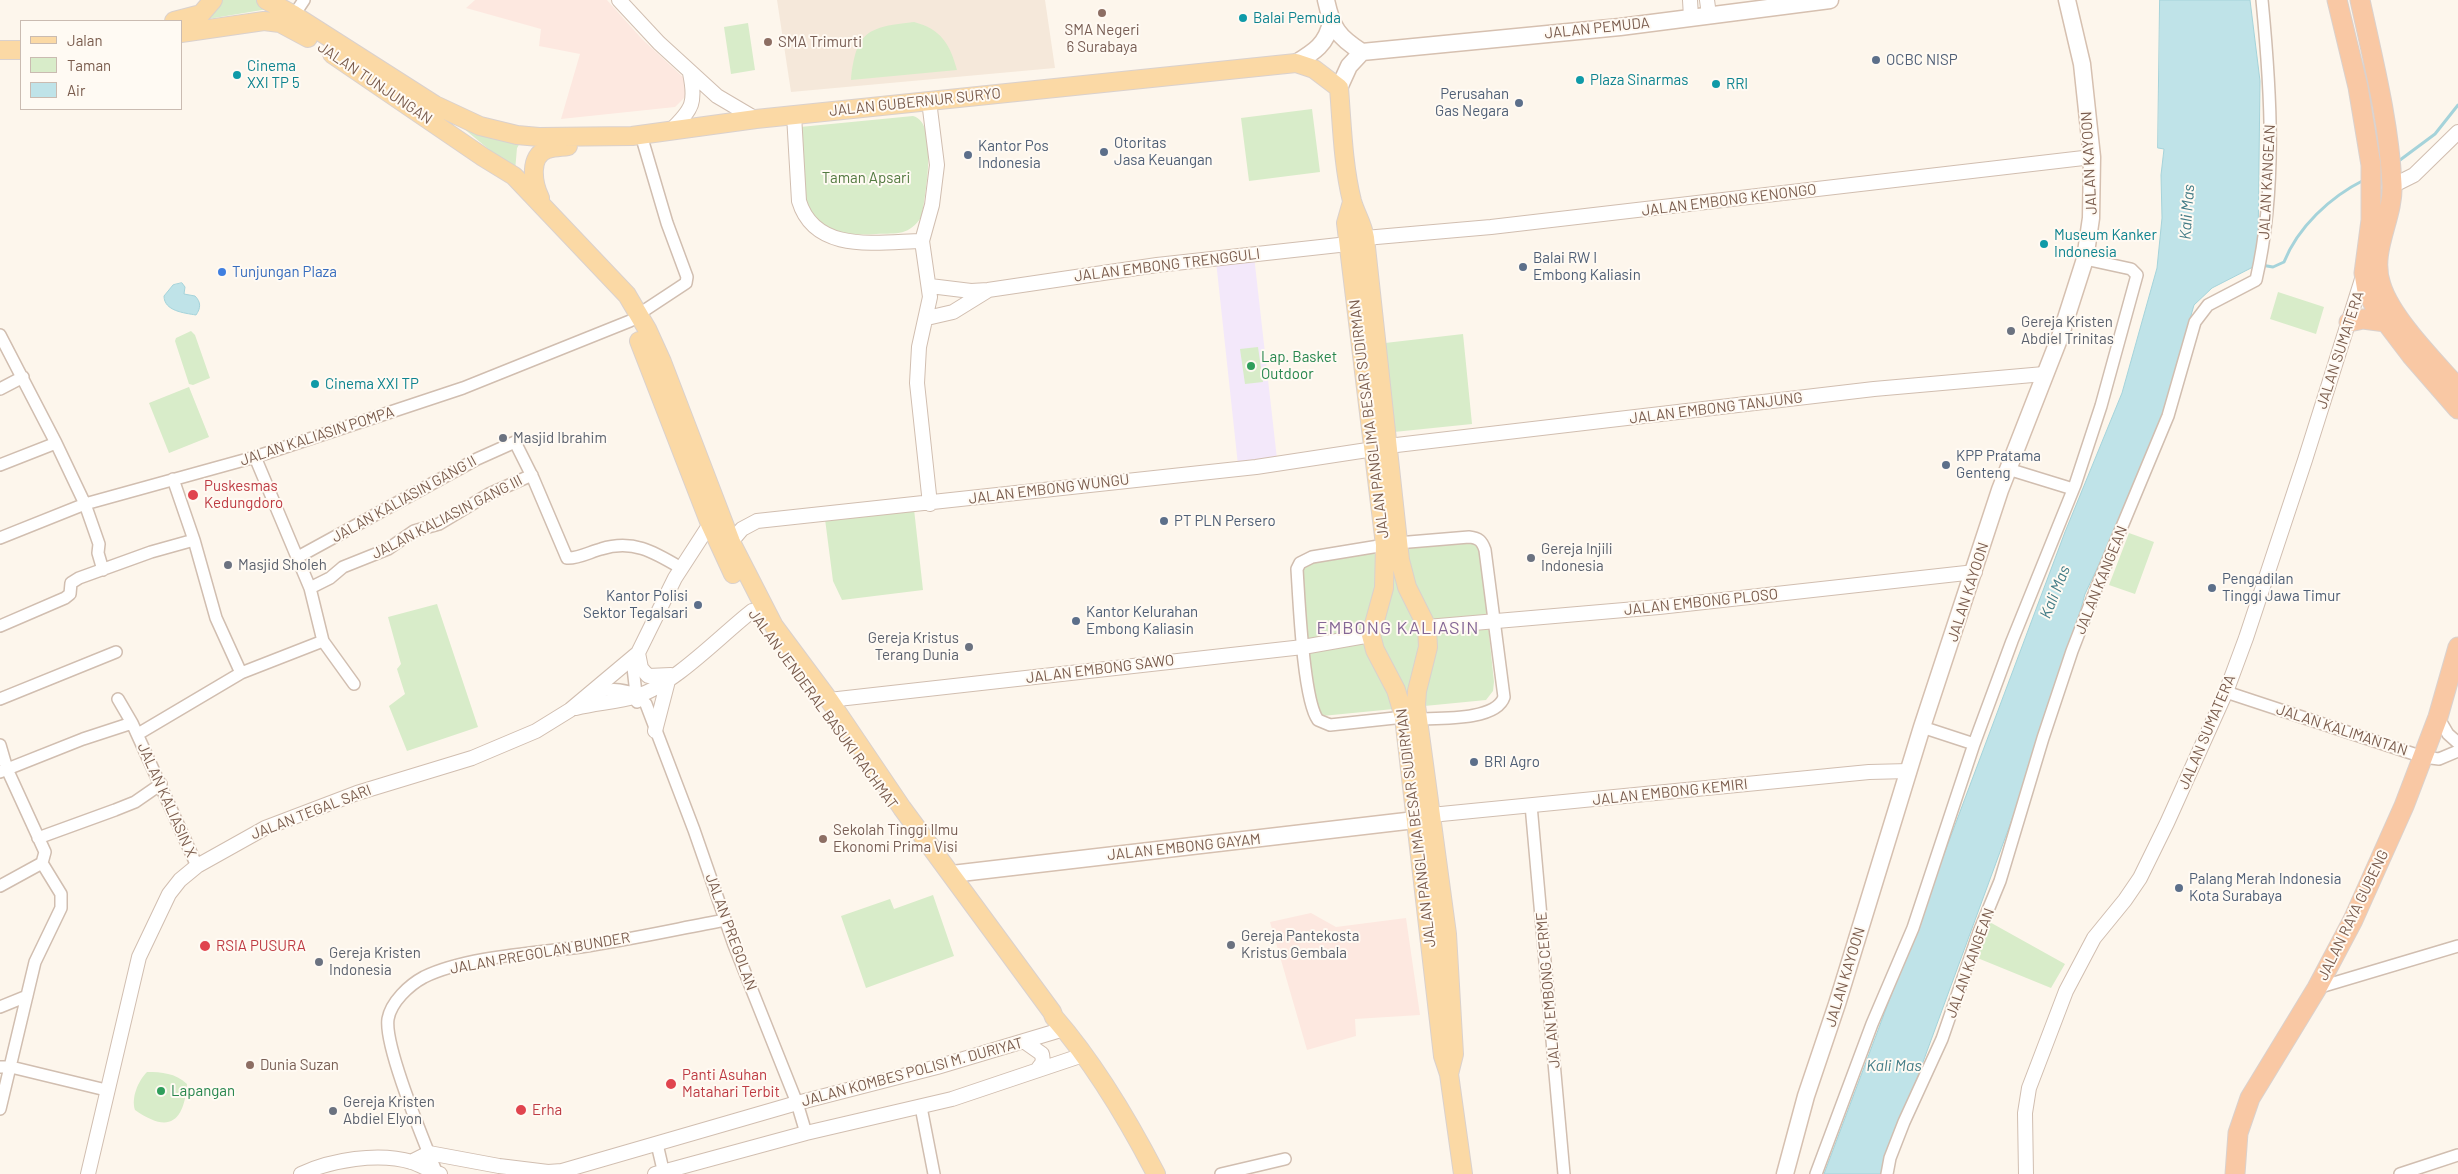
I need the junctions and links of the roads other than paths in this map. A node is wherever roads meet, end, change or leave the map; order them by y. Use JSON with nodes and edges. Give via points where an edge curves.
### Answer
{"nodes":[{"id":1,"x":213,"y":0,"type":"edge"},
{"id":2,"x":266,"y":0,"type":"edge"},
{"id":3,"x":304,"y":0,"type":"edge"},
{"id":4,"x":619,"y":0,"type":"edge"},
{"id":5,"x":1326,"y":0,"type":"edge"},
{"id":6,"x":1690,"y":0,"type":"edge"},
{"id":7,"x":1830,"y":0,"type":"edge"},
{"id":8,"x":2262,"y":0,"type":"edge"},
{"id":9,"x":2337,"y":0,"type":"edge"},
{"id":10,"x":2360,"y":0,"type":"edge"},
{"id":11,"x":2065,"y":2,"type":"edge"},
{"id":12,"x":1708,"y":8,"type":"edge"},
{"id":13,"x":294,"y":15,"type":"junction"},
{"id":14,"x":1692,"y":17,"type":"junction"},
{"id":15,"x":178,"y":20,"type":"edge"},
{"id":16,"x":1331,"y":22,"type":"junction"},
{"id":17,"x":182,"y":33,"type":"edge"},
{"id":18,"x":0,"y":50,"type":"edge"},
{"id":19,"x":20,"y":50,"type":"edge"},
{"id":20,"x":1362,"y":52,"type":"junction"},
{"id":21,"x":1296,"y":63,"type":"junction"},
{"id":22,"x":690,"y":72,"type":"junction"},
{"id":23,"x":1339,"y":88,"type":"junction"},
{"id":24,"x":929,"y":101,"type":"junction"},
{"id":25,"x":794,"y":114,"type":"junction"},
{"id":26,"x":756,"y":119,"type":"junction"},
{"id":27,"x":671,"y":130,"type":"junction"},
{"id":28,"x":2458,"y":132,"type":"edge"},
{"id":29,"x":636,"y":135,"type":"junction"},
{"id":30,"x":534,"y":136,"type":"joint"},
{"id":31,"x":2092,"y":156,"type":"junction"},
{"id":32,"x":483,"y":157,"type":"junction"},
{"id":33,"x":2386,"y":172,"type":"junction"},
{"id":34,"x":1352,"y":202,"type":"junction"},
{"id":35,"x":545,"y":207,"type":"junction"},
{"id":36,"x":1365,"y":238,"type":"junction"},
{"id":37,"x":922,"y":242,"type":"junction"},
{"id":38,"x":1348,"y":244,"type":"junction"},
{"id":39,"x":2085,"y":259,"type":"junction"},
{"id":40,"x":2364,"y":273,"type":"junction"},
{"id":41,"x":930,"y":286,"type":"junction"},
{"id":42,"x":988,"y":290,"type":"junction"},
{"id":43,"x":635,"y":318,"type":"junction"},
{"id":44,"x":927,"y":318,"type":"junction"},
{"id":45,"x":2349,"y":322,"type":"junction"},
{"id":46,"x":2386,"y":322,"type":"junction"},
{"id":47,"x":0,"y":335,"type":"edge"},
{"id":48,"x":2044,"y":374,"type":"junction"},
{"id":49,"x":22,"y":377,"type":"junction"},
{"id":50,"x":2458,"y":388,"type":"edge"},
{"id":51,"x":0,"y":389,"type":"edge"},
{"id":52,"x":2458,"y":409,"type":"edge"},
{"id":53,"x":56,"y":443,"type":"junction"},
{"id":54,"x":1381,"y":447,"type":"junction"},
{"id":55,"x":255,"y":457,"type":"junction"},
{"id":56,"x":0,"y":465,"type":"edge"},
{"id":57,"x":2008,"y":469,"type":"junction"},
{"id":58,"x":532,"y":475,"type":"junction"},
{"id":59,"x":172,"y":479,"type":"junction"},
{"id":60,"x":2073,"y":489,"type":"junction"},
{"id":61,"x":85,"y":504,"type":"junction"},
{"id":62,"x":930,"y":504,"type":"junction"},
{"id":63,"x":710,"y":524,"type":"junction"},
{"id":64,"x":0,"y":538,"type":"edge"},
{"id":65,"x":194,"y":540,"type":"junction"},
{"id":66,"x":731,"y":542,"type":"junction"},
{"id":67,"x":1391,"y":544,"type":"junction"},
{"id":68,"x":298,"y":557,"type":"junction"},
{"id":69,"x":681,"y":568,"type":"junction"},
{"id":70,"x":104,"y":570,"type":"junction"},
{"id":71,"x":1975,"y":572,"type":"junction"},
{"id":72,"x":310,"y":588,"type":"junction"},
{"id":73,"x":752,"y":611,"type":"junction"},
{"id":74,"x":1493,"y":622,"type":"junction"},
{"id":75,"x":0,"y":626,"type":"edge"},
{"id":76,"x":1427,"y":627,"type":"junction"},
{"id":77,"x":1371,"y":635,"type":"junction"},
{"id":78,"x":323,"y":641,"type":"junction"},
{"id":79,"x":1303,"y":647,"type":"junction"},
{"id":80,"x":2458,"y":647,"type":"edge"},
{"id":81,"x":116,"y":652,"type":"dead end"},
{"id":82,"x":635,"y":656,"type":"junction"},
{"id":83,"x":241,"y":673,"type":"junction"},
{"id":84,"x":672,"y":676,"type":"junction"},
{"id":85,"x":354,"y":684,"type":"dead end"},
{"id":86,"x":2226,"y":692,"type":"junction"},
{"id":87,"x":0,"y":699,"type":"edge"},
{"id":88,"x":118,"y":699,"type":"dead end"},
{"id":89,"x":828,"y":700,"type":"junction"},
{"id":90,"x":637,"y":701,"type":"junction"},
{"id":91,"x":570,"y":710,"type":"junction"},
{"id":92,"x":2438,"y":717,"type":"junction"},
{"id":93,"x":1411,"y":718,"type":"junction"},
{"id":94,"x":132,"y":723,"type":"junction"},
{"id":95,"x":1922,"y":726,"type":"junction"},
{"id":96,"x":655,"y":731,"type":"junction"},
{"id":97,"x":141,"y":733,"type":"junction"},
{"id":98,"x":2458,"y":743,"type":"edge"},
{"id":99,"x":1974,"y":744,"type":"junction"},
{"id":100,"x":0,"y":746,"type":"edge"},
{"id":101,"x":2458,"y":751,"type":"edge"},
{"id":102,"x":2422,"y":756,"type":"junction"},
{"id":103,"x":4,"y":771,"type":"edge"},
{"id":104,"x":1909,"y":771,"type":"junction"},
{"id":105,"x":161,"y":784,"type":"junction"},
{"id":106,"x":1531,"y":805,"type":"junction"},
{"id":107,"x":1423,"y":817,"type":"junction"},
{"id":108,"x":38,"y":838,"type":"junction"},
{"id":109,"x":42,"y":863,"type":"junction"},
{"id":110,"x":197,"y":866,"type":"junction"},
{"id":111,"x":952,"y":874,"type":"junction"},
{"id":112,"x":3,"y":884,"type":"edge"},
{"id":113,"x":725,"y":920,"type":"junction"},
{"id":114,"x":2458,"y":946,"type":"edge"},
{"id":115,"x":2317,"y":988,"type":"junction"},
{"id":116,"x":27,"y":996,"type":"junction"},
{"id":117,"x":0,"y":1007,"type":"edge"},
{"id":118,"x":1059,"y":1023,"type":"junction"},
{"id":119,"x":1025,"y":1042,"type":"junction"},
{"id":120,"x":1083,"y":1055,"type":"junction"},
{"id":121,"x":5,"y":1067,"type":"edge"},
{"id":122,"x":1037,"y":1070,"type":"junction"},
{"id":123,"x":106,"y":1090,"type":"junction"},
{"id":124,"x":797,"y":1104,"type":"junction"},
{"id":125,"x":921,"y":1107,"type":"junction"},
{"id":126,"x":0,"y":1109,"type":"edge"},
{"id":127,"x":806,"y":1133,"type":"junction"},
{"id":128,"x":657,"y":1144,"type":"junction"},
{"id":129,"x":429,"y":1153,"type":"junction"},
{"id":130,"x":2458,"y":1155,"type":"edge"},
{"id":131,"x":1285,"y":1159,"type":"dead end"},
{"id":132,"x":411,"y":1162,"type":"junction"},
{"id":133,"x":661,"y":1173,"type":"edge"},
{"id":134,"x":88,"y":1174,"type":"edge"},
{"id":135,"x":301,"y":1174,"type":"edge"},
{"id":136,"x":438,"y":1174,"type":"edge"},
{"id":137,"x":934,"y":1174,"type":"edge"},
{"id":138,"x":1156,"y":1174,"type":"edge"},
{"id":139,"x":1221,"y":1174,"type":"edge"},
{"id":140,"x":1463,"y":1174,"type":"edge"},
{"id":141,"x":1564,"y":1174,"type":"edge"},
{"id":142,"x":1785,"y":1174,"type":"edge"},
{"id":143,"x":1816,"y":1174,"type":"edge"},
{"id":144,"x":1887,"y":1174,"type":"edge"},
{"id":145,"x":2026,"y":1174,"type":"edge"},
{"id":146,"x":2235,"y":1174,"type":"edge"},
{"id":147,"x":2400,"y":1174,"type":"edge"}],
"edges":[{"from":1,"to":15,"type":"main road","via":[[201,14]]},
{"from":2,"to":13,"type":"main road","name":"JALAN TUNJUNGAN"},
{"from":3,"to":13,"type":"street"},
{"from":4,"to":22,"type":"street"},
{"from":5,"to":16,"type":"main road"},
{"from":6,"to":14,"type":"street"},
{"from":7,"to":12,"type":"main road","name":"JALAN PEMUDA"},
{"from":8,"to":144,"type":"street","name":"JALAN KANGEAN","via":[[2270,93],[2267,218],[2256,280],[2208,305],[2195,322],[2168,416],[2093,596],[2070,660],[2000,881],[1942,1039],[1901,1131]]},
{"from":9,"to":33,"type":"highway","name":"JALAN SUMATERA","via":[[2358,87]]},
{"from":10,"to":33,"type":"highway","name":"JALAN SUMATERA","via":[[2383,112]]},
{"from":11,"to":31,"type":"main road","name":"JALAN KAYOON","via":[[2082,64]]},
{"from":12,"to":14,"type":"main road","name":"JALAN PEMUDA"},
{"from":13,"to":30,"type":"main road","name":"JALAN TUNJUNGAN","via":[[435,105],[480,126]]},
{"from":14,"to":20,"type":"main road","name":"JALAN PEMUDA"},
{"from":16,"to":20,"type":"main road","via":[[1344,40]]},
{"from":16,"to":21,"type":"main road","name":"JALAN GUBERNUR SURYO","via":[[1323,44]]},
{"from":17,"to":32,"type":"main road","name":"JALAN TUNJUNGAN","via":[[264,21],[294,28]]},
{"from":18,"to":19,"type":"main road"},
{"from":20,"to":23,"type":"main road","via":[[1349,66]]},
{"from":21,"to":23,"type":"main road","name":"JALAN GUBERNUR SURYO","via":[[1314,68]]},
{"from":21,"to":24,"type":"main road","name":"JALAN GUBERNUR SURYO"},
{"from":22,"to":26,"type":"street","via":[[717,96]]},
{"from":22,"to":27,"type":"street","via":[[695,95],[693,102],[684,118]]},
{"from":23,"to":34,"type":"main road","name":"JALAN PANGLIMA BESAR SUDIRMAN"},
{"from":24,"to":25,"type":"main road","name":"JALAN GUBERNUR SURYO"},
{"from":24,"to":37,"type":"street","via":[[937,165],[932,205]]},
{"from":25,"to":26,"type":"main road","name":"JALAN GUBERNUR SURYO"},
{"from":25,"to":37,"type":"street","via":[[799,202],[802,212],[816,230],[846,241]]},
{"from":26,"to":27,"type":"main road","name":"JALAN GUBERNUR SURYO"},
{"from":27,"to":29,"type":"main road","name":"JALAN GUBERNUR SURYO"},
{"from":28,"to":33,"type":"street","via":[[2414,175]]},
{"from":29,"to":30,"type":"main road","name":"JALAN GUBERNUR SURYO"},
{"from":29,"to":35,"type":"main road","via":[[543,151],[536,162],[533,178]]},
{"from":29,"to":43,"type":"street","name":"JALAN KALIASIN POMPA","via":[[687,277],[686,283]]},
{"from":31,"to":36,"type":"street","name":"JALAN EMBONG KENONGO","via":[[1520,224]]},
{"from":31,"to":39,"type":"main road","name":"JALAN KAYOON","via":[[2092,218]]},
{"from":32,"to":35,"type":"main road","name":"JALAN TUNJUNGAN","via":[[514,176]]},
{"from":32,"to":43,"type":"main road","name":"JALAN JENDERAL BASUKI RACHMAT"},
{"from":33,"to":40,"type":"highway","name":"JALAN SUMATERA","via":[[2372,190]]},
{"from":33,"to":50,"type":"highway","name":"JALAN SUMATERA","via":[[2391,201],[2377,265],[2380,284],[2392,308]]},
{"from":34,"to":36,"type":"main road","name":"JALAN PANGLIMA BESAR SUDIRMAN","via":[[1362,222]]},
{"from":34,"to":38,"type":"main road","name":"JALAN PANGLIMA BESAR SUDIRMAN","via":[[1346,223]]},
{"from":35,"to":43,"type":"main road","name":"JALAN JENDERAL BASUKI RACHMAT","via":[[620,286]]},
{"from":36,"to":54,"type":"main road","name":"JALAN PANGLIMA BESAR SUDIRMAN"},
{"from":37,"to":41,"type":"street"},
{"from":38,"to":42,"type":"street","name":"JALAN EMBONG TRENGGULI","via":[[1147,266]]},
{"from":38,"to":54,"type":"main road","name":"JALAN PANGLIMA BESAR SUDIRMAN"},
{"from":39,"to":48,"type":"main road","name":"JALAN KAYOON","via":[[2061,334]]},
{"from":39,"to":60,"type":"street","via":[[2131,269],[2137,278],[2101,406]]},
{"from":40,"to":45,"type":"street","name":"JALAN SUMATERA"},
{"from":40,"to":46,"type":"highway","name":"JALAN SUMATERA","via":[[2367,291]]},
{"from":41,"to":42,"type":"street","name":"JALAN EMBONG TRENGGULI"},
{"from":41,"to":44,"type":"street"},
{"from":42,"to":44,"type":"street","name":"JALAN EMBONG TRENGGULI","via":[[953,312]]},
{"from":43,"to":55,"type":"street","name":"JALAN KALIASIN POMPA","via":[[463,388]]},
{"from":43,"to":63,"type":"main road","name":"JALAN JENDERAL BASUKI RACHMAT"},
{"from":43,"to":66,"type":"main road","name":"JALAN JENDERAL BASUKI RACHMAT","via":[[662,362]]},
{"from":44,"to":62,"type":"street","via":[[919,347],[916,383]]},
{"from":45,"to":46,"type":"highway","via":[[2363,318]]},
{"from":45,"to":86,"type":"street","name":"JALAN SUMATERA"},
{"from":46,"to":52,"type":"highway","name":"JALAN SUMATERA"},
{"from":47,"to":49,"type":"street"},
{"from":48,"to":54,"type":"street","name":"JALAN EMBONG TANJUNG","via":[[1874,390]]},
{"from":48,"to":57,"type":"main road","name":"JALAN KAYOON"},
{"from":49,"to":51,"type":"street"},
{"from":49,"to":53,"type":"street"},
{"from":53,"to":56,"type":"street"},
{"from":53,"to":61,"type":"street"},
{"from":54,"to":62,"type":"street","name":"JALAN EMBONG WUNGU","via":[[1256,467]]},
{"from":54,"to":67,"type":"main road","name":"JALAN PANGLIMA BESAR SUDIRMAN"},
{"from":55,"to":59,"type":"street","name":"JALAN KALIASIN POMPA"},
{"from":55,"to":68,"type":"street"},
{"from":57,"to":60,"type":"street"},
{"from":57,"to":71,"type":"main road","name":"JALAN KAYOON"},
{"from":58,"to":68,"type":"street","name":"JALAN KALIASIN GANG II","via":[[517,443],[512,443],[476,459]]},
{"from":58,"to":69,"type":"street","via":[[567,558],[610,546],[628,545],[656,554]]},
{"from":58,"to":72,"type":"street","name":"JALAN KALIASIN GANG III","via":[[489,494],[439,524],[414,531],[388,549],[353,562]]},
{"from":59,"to":61,"type":"street","name":"JALAN KALIASIN POMPA"},
{"from":59,"to":65,"type":"street"},
{"from":60,"to":99,"type":"street"},
{"from":61,"to":64,"type":"street","name":"JALAN KALIASIN POMPA"},
{"from":61,"to":70,"type":"street"},
{"from":62,"to":66,"type":"street","name":"JALAN EMBONG WUNGU","via":[[758,521],[742,529]]},
{"from":63,"to":69,"type":"street"},
{"from":63,"to":73,"type":"main road","name":"JALAN JENDERAL BASUKI RACHMAT"},
{"from":65,"to":70,"type":"street"},
{"from":65,"to":83,"type":"street","via":[[216,618]]},
{"from":66,"to":89,"type":"main road","name":"JALAN JENDERAL BASUKI RACHMAT","via":[[774,626]]},
{"from":67,"to":74,"type":"street","via":[[1477,538],[1485,550]]},
{"from":67,"to":76,"type":"main road","name":"JALAN PANGLIMA BESAR SUDIRMAN"},
{"from":67,"to":77,"type":"main road","name":"JALAN PANGLIMA BESAR SUDIRMAN","via":[[1384,588]]},
{"from":67,"to":79,"type":"street","via":[[1312,557],[1300,563],[1297,569]]},
{"from":68,"to":72,"type":"street"},
{"from":69,"to":82,"type":"street"},
{"from":70,"to":75,"type":"street","via":[[71,583],[70,594],[65,598]]},
{"from":71,"to":74,"type":"street","name":"JALAN EMBONG PLOSO"},
{"from":71,"to":95,"type":"main road","name":"JALAN KAYOON"},
{"from":72,"to":78,"type":"street"},
{"from":73,"to":84,"type":"street"},
{"from":73,"to":118,"type":"main road","name":"JALAN JENDERAL BASUKI RACHMAT","via":[[908,828],[1048,1015]]},
{"from":74,"to":76,"type":"street","name":"JALAN EMBONG PLOSO"},
{"from":74,"to":93,"type":"street","via":[[1504,696],[1502,703],[1478,714]]},
{"from":76,"to":93,"type":"main road","name":"JALAN PANGLIMA BESAR SUDIRMAN","via":[[1428,647]]},
{"from":77,"to":79,"type":"street","name":"JALAN EMBONG SAWO"},
{"from":77,"to":93,"type":"main road","name":"JALAN PANGLIMA BESAR SUDIRMAN","via":[[1375,650]]},
{"from":78,"to":83,"type":"street"},
{"from":78,"to":85,"type":"street"},
{"from":79,"to":89,"type":"street","name":"JALAN EMBONG SAWO"},
{"from":79,"to":93,"type":"street","via":[[1312,708],[1314,715],[1324,723]]},
{"from":80,"to":92,"type":"highway","name":"JALAN RAYA GUBENG"},
{"from":81,"to":87,"type":"street"},
{"from":82,"to":84,"type":"street","via":[[648,676]]},
{"from":82,"to":90,"type":"street","name":"JALAN PREGOLAN"},
{"from":82,"to":91,"type":"street"},
{"from":83,"to":97,"type":"street"},
{"from":84,"to":90,"type":"street"},
{"from":84,"to":96,"type":"street"},
{"from":86,"to":102,"type":"street","name":"JALAN KALIMANTAN"},
{"from":86,"to":145,"type":"street","name":"JALAN SUMATERA","via":[[2140,878],[2094,938],[2066,992],[2029,1088],[2025,1113]]},
{"from":88,"to":94,"type":"street","name":"JALAN KALIASIN X"},
{"from":89,"to":111,"type":"main road","name":"JALAN JENDERAL BASUKI RACHMAT"},
{"from":90,"to":91,"type":"street","via":[[622,699]]},
{"from":90,"to":91,"type":"street","via":[[622,690],[607,690],[588,697]]},
{"from":90,"to":96,"type":"street","name":"JALAN PREGOLAN","via":[[646,704]]},
{"from":91,"to":110,"type":"street","name":"JALAN TEGAL SARI","via":[[536,731],[472,758],[398,779],[304,812],[238,841]]},
{"from":92,"to":98,"type":"street"},
{"from":92,"to":102,"type":"highway","name":"JALAN RAYA GUBENG"},
{"from":93,"to":107,"type":"main road","name":"JALAN PANGLIMA BESAR SUDIRMAN"},
{"from":94,"to":97,"type":"street","name":"JALAN KALIASIN X"},
{"from":94,"to":103,"type":"street"},
{"from":95,"to":99,"type":"street"},
{"from":95,"to":104,"type":"main road","name":"JALAN KAYOON"},
{"from":96,"to":113,"type":"street","name":"JALAN PREGOLAN"},
{"from":97,"to":105,"type":"street","name":"JALAN KALIASIN X"},
{"from":99,"to":143,"type":"street","via":[[1913,928],[1872,1024]]},
{"from":100,"to":103,"type":"street"},
{"from":101,"to":102,"type":"street","name":"JALAN KALIMANTAN","via":[[2439,759]]},
{"from":102,"to":115,"type":"highway","name":"JALAN RAYA GUBENG","via":[[2404,806],[2353,920]]},
{"from":103,"to":108,"type":"street"},
{"from":104,"to":106,"type":"street","name":"JALAN EMBONG KEMIRI","via":[[1869,772]]},
{"from":104,"to":142,"type":"main road","name":"JALAN KAYOON","via":[[1806,1096]]},
{"from":105,"to":108,"type":"street","via":[[134,802]]},
{"from":105,"to":110,"type":"street","name":"JALAN KALIASIN X"},
{"from":106,"to":107,"type":"street","name":"JALAN EMBONG KEMIRI"},
{"from":106,"to":141,"type":"street","name":"JALAN EMBONG CERME"},
{"from":107,"to":111,"type":"main road","name":"JALAN EMBONG GAYAM"},
{"from":107,"to":140,"type":"main road","name":"JALAN PANGLIMA BESAR SUDIRMAN","via":[[1443,1056],[1449,1074]]},
{"from":108,"to":109,"type":"street","via":[[44,852]]},
{"from":109,"to":112,"type":"street"},
{"from":109,"to":116,"type":"street","via":[[62,900],[35,962]]},
{"from":110,"to":123,"type":"street","name":"JALAN TEGAL SARI","via":[[169,894],[139,957]]},
{"from":111,"to":118,"type":"main road","name":"JALAN JENDERAL BASUKI RACHMAT"},
{"from":113,"to":124,"type":"street","name":"JALAN PREGOLAN"},
{"from":113,"to":129,"type":"street","name":"JALAN PREGOLAN BUNDER","via":[[452,966],[409,987],[393,1008],[387,1030]]},
{"from":114,"to":115,"type":"street"},
{"from":115,"to":146,"type":"highway","name":"JALAN RAYA GUBENG","via":[[2250,1098],[2238,1133]]},
{"from":116,"to":117,"type":"street"},
{"from":116,"to":121,"type":"street"},
{"from":118,"to":119,"type":"street","name":"JALAN KOMBES POLISI M. DURIYAT"},
{"from":118,"to":120,"type":"main road"},
{"from":119,"to":122,"type":"street","via":[[1042,1054]]},
{"from":119,"to":124,"type":"street","name":"JALAN KOMBES POLISI M. DURIYAT"},
{"from":120,"to":122,"type":"street","name":"JALAN KOMBES POLISI M. DURIYAT"},
{"from":120,"to":138,"type":"main road","via":[[1141,1144]]},
{"from":121,"to":123,"type":"street"},
{"from":121,"to":126,"type":"street"},
{"from":122,"to":125,"type":"street","name":"JALAN KOMBES POLISI M. DURIYAT"},
{"from":123,"to":134,"type":"street","name":"JALAN TEGAL SARI"},
{"from":124,"to":127,"type":"street","name":"JALAN PREGOLAN"},
{"from":124,"to":128,"type":"street","name":"JALAN KOMBES POLISI M. DURIYAT"},
{"from":125,"to":127,"type":"street","name":"JALAN KOMBES POLISI M. DURIYAT"},
{"from":125,"to":137,"type":"street"},
{"from":127,"to":133,"type":"street","name":"JALAN KOMBES POLISI M. DURIYAT"},
{"from":128,"to":129,"type":"street","name":"JALAN KOMBES POLISI M. DURIYAT","via":[[548,1172]]},
{"from":128,"to":133,"type":"street"},
{"from":129,"to":132,"type":"street"},
{"from":129,"to":136,"type":"street","name":"JALAN PREGOLAN BUNDER"},
{"from":130,"to":147,"type":"street"},
{"from":131,"to":139,"type":"street"},
{"from":132,"to":135,"type":"street","via":[[374,1158],[353,1160]]},
{"from":132,"to":136,"type":"street"}]}
